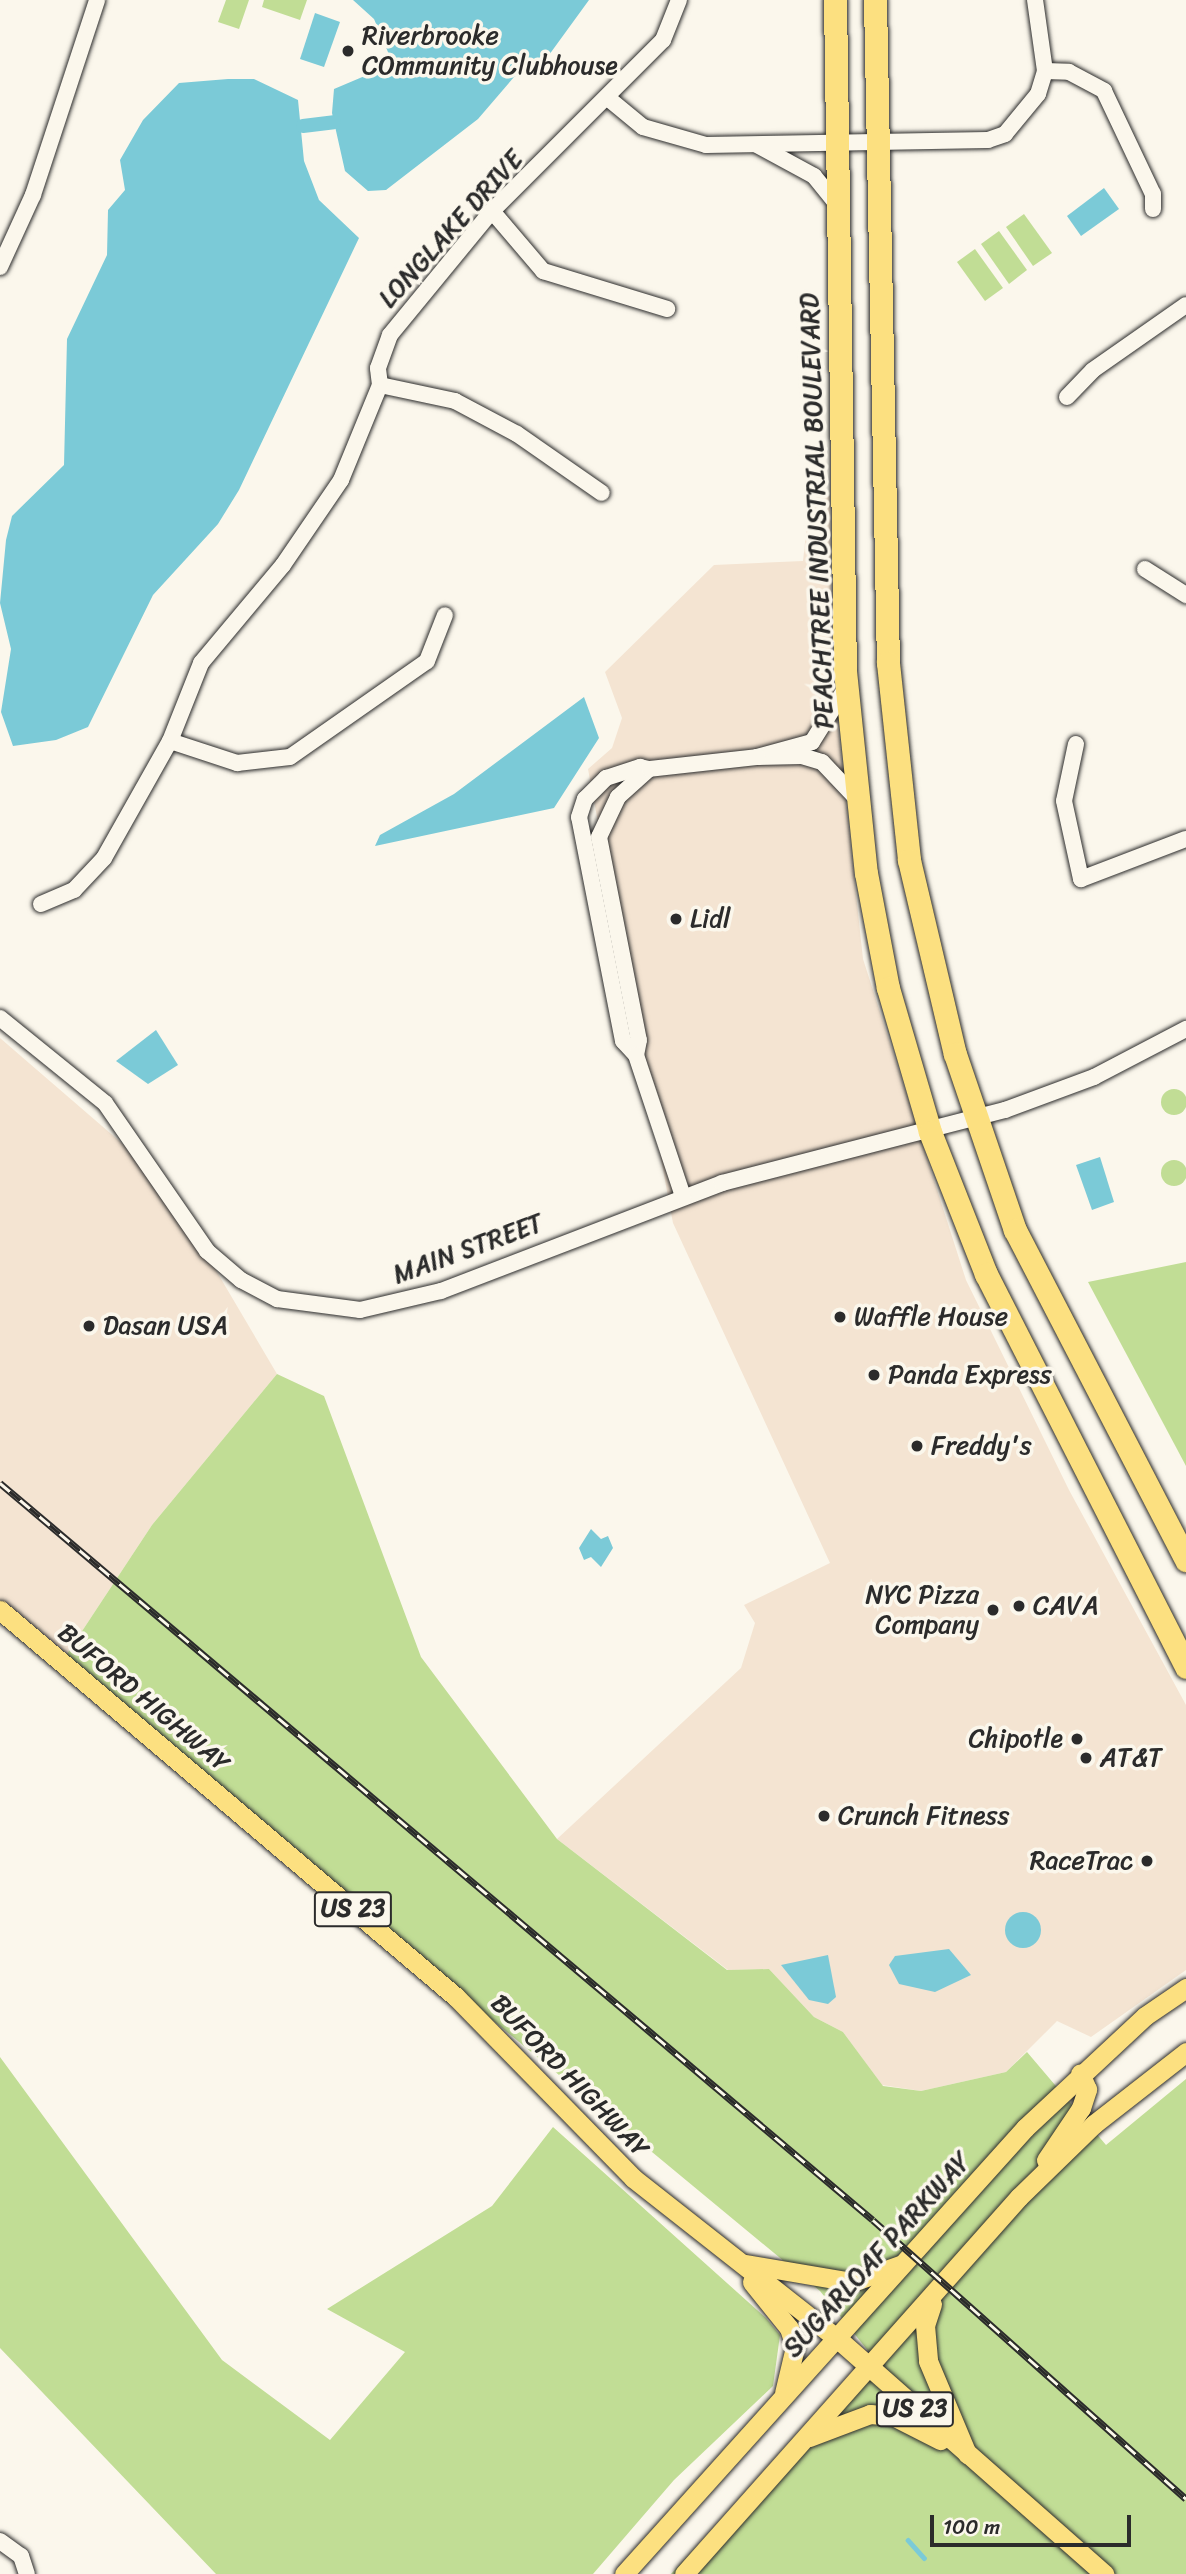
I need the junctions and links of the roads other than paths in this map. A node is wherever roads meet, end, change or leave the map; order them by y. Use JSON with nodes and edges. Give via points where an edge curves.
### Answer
{"nodes":[{"id":1,"x":679,"y":0,"type":"edge"},
{"id":2,"x":835,"y":0,"type":"edge"},
{"id":3,"x":875,"y":0,"type":"edge"},
{"id":4,"x":1035,"y":0,"type":"edge"},
{"id":5,"x":94,"y":1,"type":"edge"},
{"id":6,"x":1045,"y":71,"type":"junction"},
{"id":7,"x":609,"y":99,"type":"junction"},
{"id":8,"x":836,"y":140,"type":"junction"},
{"id":9,"x":876,"y":141,"type":"junction"},
{"id":10,"x":752,"y":143,"type":"junction"},
{"id":11,"x":837,"y":204,"type":"junction"},
{"id":12,"x":1153,"y":209,"type":"dead end"},
{"id":13,"x":492,"y":211,"type":"junction"},
{"id":14,"x":0,"y":267,"type":"edge"},
{"id":15,"x":1186,"y":305,"type":"edge"},
{"id":16,"x":667,"y":309,"type":"dead end"},
{"id":17,"x":380,"y":385,"type":"junction"},
{"id":18,"x":1067,"y":397,"type":"dead end"},
{"id":19,"x":602,"y":493,"type":"dead end"},
{"id":20,"x":1145,"y":569,"type":"dead end"},
{"id":21,"x":1186,"y":596,"type":"edge"},
{"id":22,"x":445,"y":615,"type":"dead end"},
{"id":23,"x":847,"y":686,"type":"junction"},
{"id":24,"x":170,"y":741,"type":"junction"},
{"id":25,"x":1076,"y":744,"type":"dead end"},
{"id":26,"x":757,"y":757,"type":"junction"},
{"id":27,"x":649,"y":769,"type":"junction"},
{"id":28,"x":859,"y":802,"type":"junction"},
{"id":29,"x":1186,"y":839,"type":"edge"},
{"id":30,"x":41,"y":904,"type":"dead end"},
{"id":31,"x":0,"y":1018,"type":"edge"},
{"id":32,"x":1186,"y":1029,"type":"edge"},
{"id":33,"x":636,"y":1055,"type":"junction"},
{"id":34,"x":976,"y":1119,"type":"junction"},
{"id":35,"x":930,"y":1132,"type":"junction"},
{"id":36,"x":683,"y":1196,"type":"junction"},
{"id":37,"x":1186,"y":1560,"type":"edge"},
{"id":38,"x":0,"y":1610,"type":"edge"},
{"id":39,"x":1186,"y":1667,"type":"edge"},
{"id":40,"x":1186,"y":1988,"type":"edge"},
{"id":41,"x":1186,"y":2052,"type":"edge"},
{"id":42,"x":1080,"y":2073,"type":"junction"},
{"id":43,"x":1019,"y":2197,"type":"junction"},
{"id":44,"x":907,"y":2262,"type":"junction"},
{"id":45,"x":741,"y":2263,"type":"junction"},
{"id":46,"x":933,"y":2301,"type":"junction"},
{"id":47,"x":839,"y":2340,"type":"junction"},
{"id":48,"x":869,"y":2367,"type":"junction"},
{"id":49,"x":775,"y":2408,"type":"junction"},
{"id":50,"x":799,"y":2442,"type":"junction"},
{"id":51,"x":965,"y":2455,"type":"junction"},
{"id":52,"x":0,"y":2541,"type":"edge"},
{"id":53,"x":27,"y":2574,"type":"edge"},
{"id":54,"x":624,"y":2574,"type":"edge"},
{"id":55,"x":684,"y":2574,"type":"edge"},
{"id":56,"x":1104,"y":2574,"type":"edge"}],
"edges":[{"from":1,"to":7,"type":"street","name":"LONGLAKE DRIVE","via":[[663,40]]},
{"from":2,"to":8,"type":"highway","name":"PEACHTREE INDUSTRIAL BOULEVARD"},
{"from":3,"to":9,"type":"highway"},
{"from":4,"to":6,"type":"street"},
{"from":5,"to":14,"type":"street","via":[[33,195]]},
{"from":6,"to":9,"type":"street","via":[[1038,94],[1005,134],[988,140]]},
{"from":6,"to":12,"type":"street","via":[[1069,72],[1104,91]]},
{"from":7,"to":10,"type":"street","via":[[668,139]]},
{"from":7,"to":13,"type":"street","name":"LONGLAKE DRIVE"},
{"from":8,"to":9,"type":"street"},
{"from":8,"to":10,"type":"street"},
{"from":8,"to":11,"type":"highway","name":"PEACHTREE INDUSTRIAL BOULEVARD"},
{"from":9,"to":34,"type":"highway","via":[[888,663],[909,860],[934,982]]},
{"from":10,"to":11,"type":"street","via":[[814,176]]},
{"from":11,"to":23,"type":"highway","name":"PEACHTREE INDUSTRIAL BOULEVARD"},
{"from":13,"to":16,"type":"street","via":[[543,271]]},
{"from":13,"to":17,"type":"street","name":"LONGLAKE DRIVE","via":[[390,335],[378,368]]},
{"from":15,"to":18,"type":"street","via":[[1093,370]]},
{"from":17,"to":19,"type":"street","via":[[455,401],[517,433]]},
{"from":17,"to":24,"type":"street","name":"LONGLAKE DRIVE","via":[[341,480],[284,565],[201,663]]},
{"from":20,"to":21,"type":"street"},
{"from":22,"to":24,"type":"street","via":[[427,661],[290,757],[237,763]]},
{"from":23,"to":26,"type":"street","via":[[812,742]]},
{"from":23,"to":28,"type":"highway","name":"PEACHTREE INDUSTRIAL BOULEVARD"},
{"from":24,"to":30,"type":"street","name":"LONGLAKE DRIVE","via":[[104,858],[74,890]]},
{"from":25,"to":29,"type":"street","via":[[1064,801],[1082,879]]},
{"from":26,"to":27,"type":"street"},
{"from":26,"to":28,"type":"street","via":[[803,756],[822,762]]},
{"from":27,"to":33,"type":"street","via":[[618,797],[599,837],[639,1040]]},
{"from":27,"to":33,"type":"street","via":[[606,778],[585,799],[579,817],[623,1041]]},
{"from":28,"to":35,"type":"highway","name":"PEACHTREE INDUSTRIAL BOULEVARD","via":[[888,988]]},
{"from":31,"to":36,"type":"street","name":"MAIN STREET","via":[[105,1103],[207,1251],[277,1300],[360,1310],[441,1291]]},
{"from":32,"to":34,"type":"street","name":"MAIN STREET","via":[[1094,1077]]},
{"from":33,"to":36,"type":"street"},
{"from":34,"to":35,"type":"street","name":"MAIN STREET"},
{"from":34,"to":37,"type":"highway","via":[[1015,1230]]},
{"from":35,"to":36,"type":"street","name":"MAIN STREET"},
{"from":35,"to":39,"type":"highway","name":"PEACHTREE INDUSTRIAL BOULEVARD","via":[[1014,1333]]},
{"from":38,"to":45,"type":"main road","name":"BUFORD HIGHWAY","number":"US 23","via":[[456,1997],[633,2178]]},
{"from":40,"to":42,"type":"main road","name":"SUGARLOAF PARKWAY"},
{"from":41,"to":43,"type":"main road","via":[[1094,2124]]},
{"from":42,"to":43,"type":"main road","via":[[1087,2089],[1081,2108]]},
{"from":42,"to":44,"type":"main road","name":"SUGARLOAF PARKWAY"},
{"from":43,"to":46,"type":"main road"},
{"from":44,"to":45,"type":"main road","via":[[852,2282],[822,2282]]},
{"from":44,"to":47,"type":"main road","name":"SUGARLOAF PARKWAY"},
{"from":45,"to":47,"type":"main road","name":"BUFORD HIGHWAY","number":"US 23"},
{"from":45,"to":49,"type":"main road","via":[[789,2328],[795,2347],[794,2367]]},
{"from":46,"to":48,"type":"main road"},
{"from":46,"to":51,"type":"main road","via":[[925,2325],[928,2361]]},
{"from":47,"to":48,"type":"main road","name":"BUFORD HIGHWAY","number":"US 23"},
{"from":47,"to":49,"type":"main road","name":"SUGARLOAF PARKWAY"},
{"from":48,"to":50,"type":"main road"},
{"from":48,"to":51,"type":"main road","name":"BUFORD HIGHWAY","number":"US 23"},
{"from":49,"to":54,"type":"main road","name":"SUGARLOAF PARKWAY"},
{"from":50,"to":51,"type":"main road","via":[[870,2414],[893,2416]]},
{"from":50,"to":55,"type":"main road"},
{"from":51,"to":56,"type":"main road","name":"BUFORD HIGHWAY","number":"US 23"},
{"from":52,"to":53,"type":"street","via":[[21,2556]]}]}
